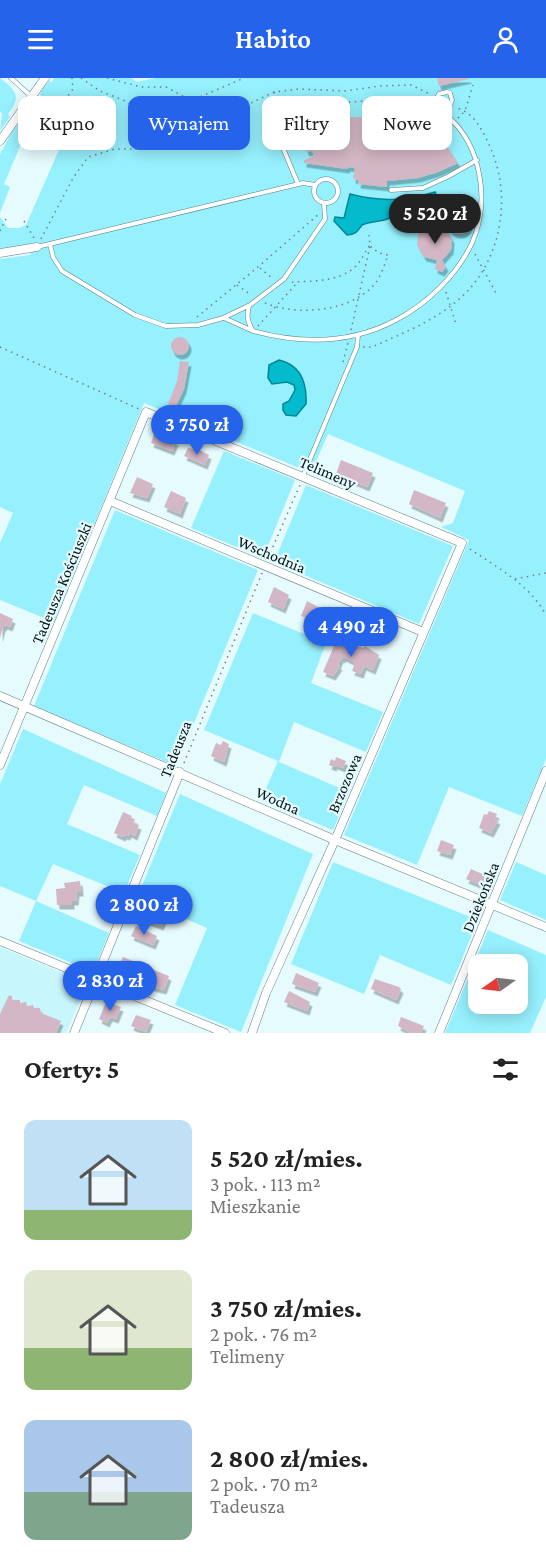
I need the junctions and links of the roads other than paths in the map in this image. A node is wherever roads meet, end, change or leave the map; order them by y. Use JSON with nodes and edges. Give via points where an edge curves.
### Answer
{"nodes":[{"id":1,"x":11,"y":78,"type":"edge"},
{"id":2,"x":45,"y":78,"type":"edge"},
{"id":3,"x":30,"y":96,"type":"edge"},
{"id":4,"x":32,"y":96,"type":"edge"},
{"id":5,"x":18,"y":115,"type":"edge"},
{"id":6,"x":446,"y":115,"type":"joint"},
{"id":7,"x":452,"y":122,"type":"edge"},
{"id":8,"x":0,"y":141,"type":"edge"},
{"id":9,"x":283,"y":150,"type":"edge"},
{"id":10,"x":477,"y":160,"type":"junction"},
{"id":11,"x":298,"y":184,"type":"junction"},
{"id":12,"x":315,"y":185,"type":"junction"},
{"id":13,"x":391,"y":190,"type":"dead end"},
{"id":14,"x":325,"y":205,"type":"junction"},
{"id":15,"x":50,"y":244,"type":"junction"},
{"id":16,"x":39,"y":246,"type":"joint"},
{"id":17,"x":0,"y":253,"type":"edge"},
{"id":18,"x":250,"y":305,"type":"junction"},
{"id":19,"x":223,"y":318,"type":"junction"},
{"id":20,"x":253,"y":331,"type":"junction"},
{"id":21,"x":358,"y":335,"type":"junction"},
{"id":22,"x":146,"y":412,"type":"joint"},
{"id":23,"x":303,"y":477,"type":"junction"},
{"id":24,"x":110,"y":501,"type":"junction"},
{"id":25,"x":462,"y":543,"type":"joint"},
{"id":26,"x":423,"y":632,"type":"junction"},
{"id":27,"x":0,"y":696,"type":"edge"},
{"id":28,"x":24,"y":705,"type":"junction"},
{"id":29,"x":0,"y":765,"type":"edge"},
{"id":30,"x":546,"y":771,"type":"edge"},
{"id":31,"x":180,"y":772,"type":"junction"},
{"id":32,"x":335,"y":840,"type":"junction"},
{"id":33,"x":491,"y":904,"type":"junction"},
{"id":34,"x":546,"y":927,"type":"edge"},
{"id":35,"x":0,"y":941,"type":"edge"},
{"id":36,"x":97,"y":980,"type":"junction"},
{"id":37,"x":74,"y":1033,"type":"edge"},
{"id":38,"x":225,"y":1033,"type":"edge"},
{"id":39,"x":252,"y":1033,"type":"edge"},
{"id":40,"x":439,"y":1033,"type":"edge"}],
"edges":[{"from":1,"to":3,"type":"lane"},
{"from":2,"to":4,"type":"street"},
{"from":5,"to":8,"type":"street"},
{"from":6,"to":6,"type":"lane","via":[[452,100],[450,93],[443,92],[431,108]]},
{"from":7,"to":10,"type":"lane"},
{"from":9,"to":11,"type":"lane"},
{"from":10,"to":13,"type":"lane","via":[[423,188]]},
{"from":10,"to":21,"type":"lane","via":[[481,202],[478,225],[464,257],[427,299],[396,320]]},
{"from":11,"to":12,"type":"lane"},
{"from":11,"to":15,"type":"lane"},
{"from":12,"to":14,"type":"lane","via":[[315,196]]},
{"from":12,"to":14,"type":"lane","via":[[330,179],[338,188],[335,199]]},
{"from":14,"to":18,"type":"lane","via":[[325,219],[293,268]]},
{"from":15,"to":16,"type":"lane"},
{"from":15,"to":19,"type":"lane","via":[[62,271],[135,315],[166,326]]},
{"from":16,"to":17,"type":"street"},
{"from":18,"to":19,"type":"lane"},
{"from":18,"to":20,"type":"lane","via":[[247,315]]},
{"from":19,"to":20,"type":"lane"},
{"from":20,"to":21,"type":"lane","via":[[309,341]]},
{"from":21,"to":23,"type":"lane","via":[[357,347]]},
{"from":22,"to":23,"type":"street","name":"Telimeny"},
{"from":22,"to":24,"type":"street","name":"Tadeusza Kościuszki"},
{"from":23,"to":25,"type":"street","name":"Telimeny"},
{"from":24,"to":26,"type":"street","name":"Wschodnia"},
{"from":24,"to":28,"type":"street","name":"Tadeusza Kościuszki"},
{"from":25,"to":26,"type":"street","name":"Brzozowa"},
{"from":26,"to":32,"type":"street","name":"Brzozowa"},
{"from":27,"to":28,"type":"street","name":"Wodna"},
{"from":28,"to":29,"type":"street","name":"Tadeusza Kościuszki"},
{"from":28,"to":31,"type":"street","name":"Wodna"},
{"from":30,"to":33,"type":"street","name":"Dziekońska"},
{"from":31,"to":32,"type":"street","name":"Wodna"},
{"from":31,"to":36,"type":"street","name":"Tadeusza"},
{"from":32,"to":33,"type":"street","name":"Wodna"},
{"from":32,"to":39,"type":"street","name":"Brzozowa"},
{"from":33,"to":34,"type":"street","name":"Wodna"},
{"from":33,"to":40,"type":"street","name":"Dziekońska"},
{"from":35,"to":36,"type":"street"},
{"from":36,"to":37,"type":"street","name":"Tadeusza"},
{"from":36,"to":38,"type":"street"}]}
